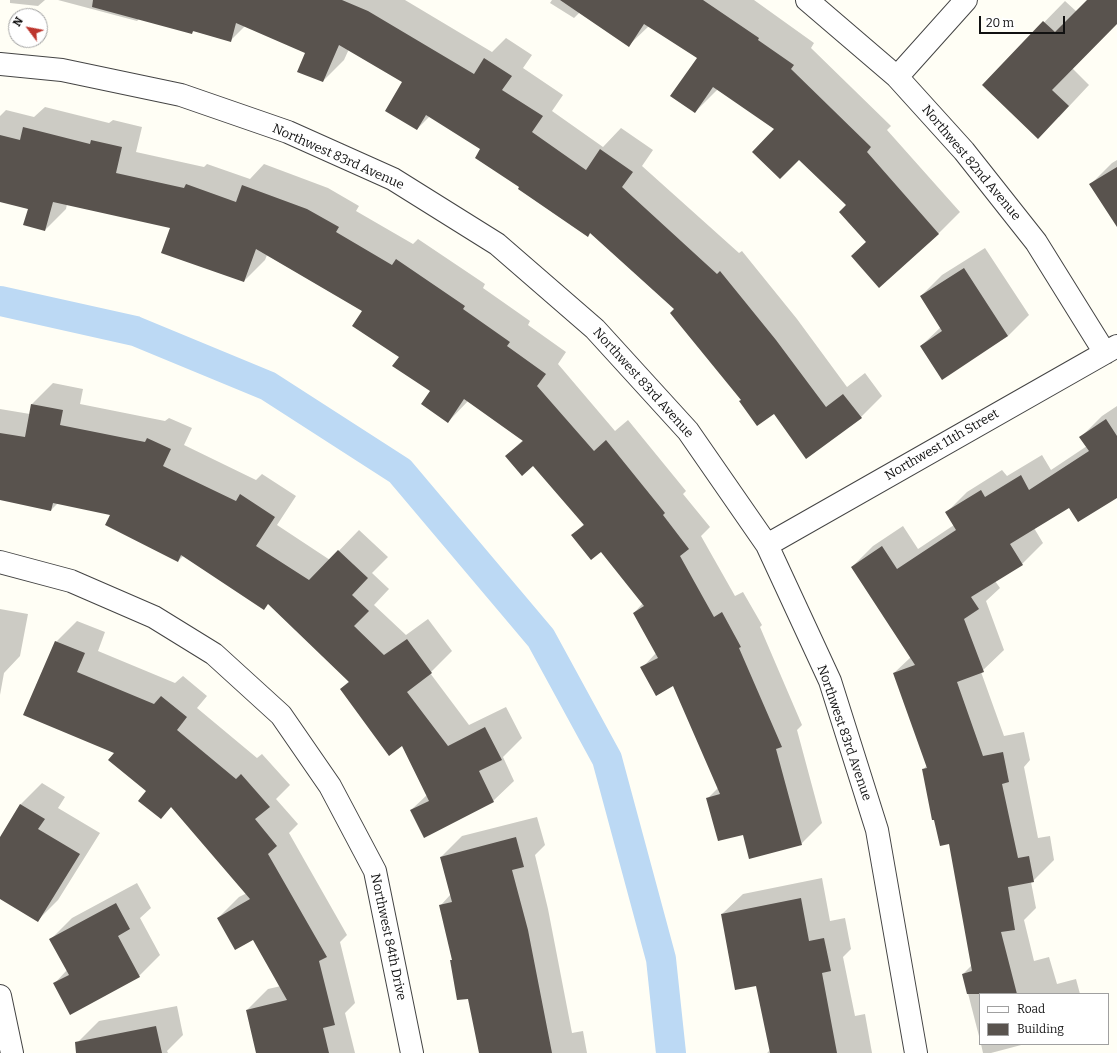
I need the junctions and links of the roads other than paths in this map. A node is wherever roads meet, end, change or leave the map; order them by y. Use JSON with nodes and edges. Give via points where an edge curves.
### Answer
{"nodes":[{"id":1,"x":806,"y":0,"type":"edge"},
{"id":2,"x":966,"y":0,"type":"edge"},
{"id":3,"x":0,"y":64,"type":"edge"},
{"id":4,"x":898,"y":77,"type":"junction"},
{"id":5,"x":1111,"y":349,"type":"edge"},
{"id":6,"x":767,"y":545,"type":"junction"},
{"id":7,"x":0,"y":562,"type":"edge"},
{"id":8,"x":0,"y":996,"type":"edge"},
{"id":9,"x":12,"y":1053,"type":"edge"},
{"id":10,"x":412,"y":1053,"type":"edge"},
{"id":11,"x":916,"y":1053,"type":"edge"}],
"edges":[{"from":1,"to":4,"type":"street","name":"Northwest 82nd Avenue"},
{"from":2,"to":4,"type":"street"},
{"from":3,"to":6,"type":"street","name":"Northwest 83rd Avenue","via":[[62,70],[181,95],[288,132],[393,178],[497,244],[595,329],[688,430]]},
{"from":4,"to":5,"type":"street","name":"Northwest 82nd Avenue","via":[[964,152],[1036,242]]},
{"from":5,"to":6,"type":"street","name":"Northwest 11th Street"},
{"from":6,"to":11,"type":"street","name":"Northwest 83rd Avenue","via":[[830,681],[877,830]]},
{"from":7,"to":10,"type":"street","name":"Northwest 84th Drive","via":[[71,581],[154,617],[214,654],[281,715],[330,786],[375,870]]},
{"from":8,"to":9,"type":"street"}]}
